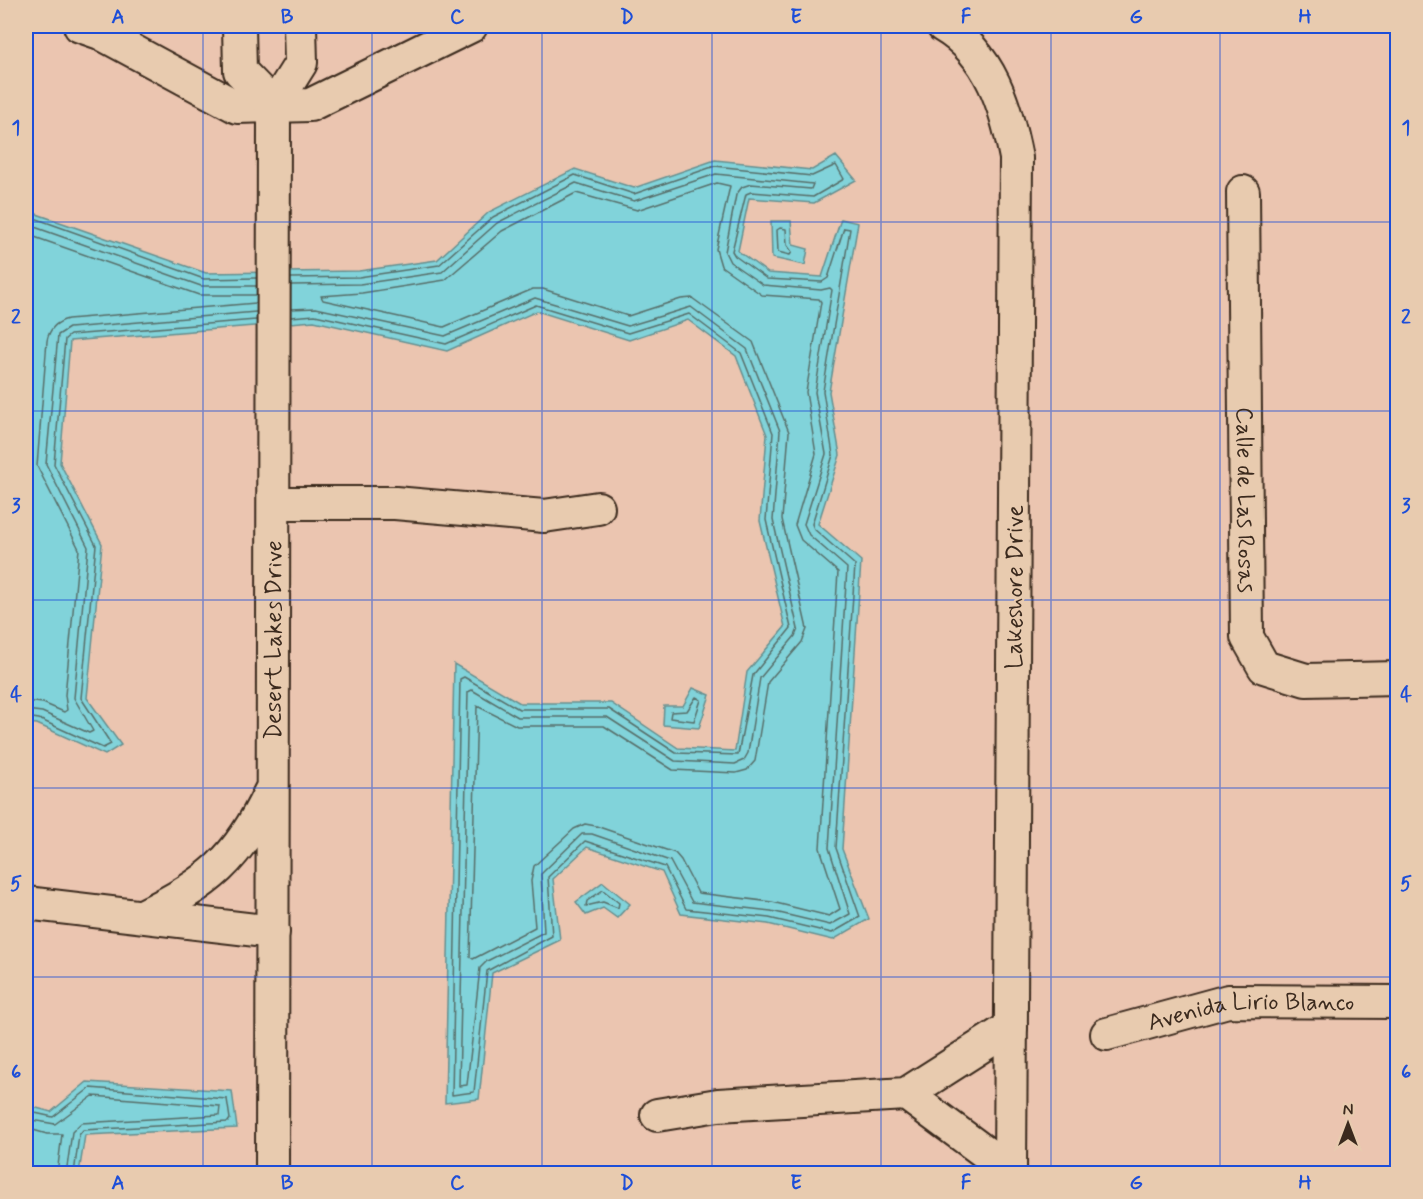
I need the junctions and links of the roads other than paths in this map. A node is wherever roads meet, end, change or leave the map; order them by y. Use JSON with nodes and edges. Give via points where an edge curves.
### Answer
{"nodes":[{"id":1,"x":80,"y":26,"type":"edge"},
{"id":2,"x":239,"y":26,"type":"edge"},
{"id":3,"x":300,"y":26,"type":"edge"},
{"id":4,"x":471,"y":26,"type":"edge"},
{"id":5,"x":944,"y":26,"type":"edge"},
{"id":6,"x":274,"y":106,"type":"junction"},
{"id":7,"x":1243,"y":192,"type":"dead end"},
{"id":8,"x":274,"y":502,"type":"junction"},
{"id":9,"x":598,"y":508,"type":"dead end"},
{"id":10,"x":1398,"y":678,"type":"edge"},
{"id":11,"x":273,"y":786,"type":"junction"},
{"id":12,"x":26,"y":903,"type":"edge"},
{"id":13,"x":142,"y":916,"type":"junction"},
{"id":14,"x":273,"y":932,"type":"junction"},
{"id":15,"x":1398,"y":1002,"type":"edge"},
{"id":16,"x":1011,"y":1027,"type":"junction"},
{"id":17,"x":1107,"y":1034,"type":"dead end"},
{"id":18,"x":906,"y":1094,"type":"junction"},
{"id":19,"x":657,"y":1115,"type":"dead end"},
{"id":20,"x":1010,"y":1172,"type":"edge"},
{"id":21,"x":272,"y":1173,"type":"edge"}],
"edges":[{"from":1,"to":6,"type":"street","via":[[237,107]]},
{"from":2,"to":6,"type":"street","via":[[240,70]]},
{"from":3,"to":6,"type":"street","via":[[301,63]]},
{"from":4,"to":6,"type":"street","via":[[310,105]]},
{"from":5,"to":16,"type":"street","name":"Lakeshore Drive","via":[[955,32],[986,66],[1007,113],[1016,158]]},
{"from":6,"to":8,"type":"street","name":"Desert Lakes Drive"},
{"from":7,"to":10,"type":"street","name":"Calle de Las Rosas","via":[[1247,637],[1263,667],[1306,680]]},
{"from":8,"to":9,"type":"street","via":[[395,503],[544,516]]},
{"from":8,"to":11,"type":"street","name":"Desert Lakes Drive"},
{"from":11,"to":13,"type":"street","via":[[252,830],[219,869],[182,897]]},
{"from":11,"to":14,"type":"street","name":"Desert Lakes Drive"},
{"from":12,"to":13,"type":"street"},
{"from":13,"to":14,"type":"street"},
{"from":14,"to":21,"type":"street","name":"Desert Lakes Drive"},
{"from":15,"to":17,"type":"street","name":"Avenida Lirio Blanco","via":[[1228,1001]]},
{"from":16,"to":18,"type":"street"},
{"from":16,"to":20,"type":"street","name":"Lakeshore Drive"},
{"from":18,"to":19,"type":"street","via":[[718,1105]]},
{"from":18,"to":20,"type":"street"}]}
